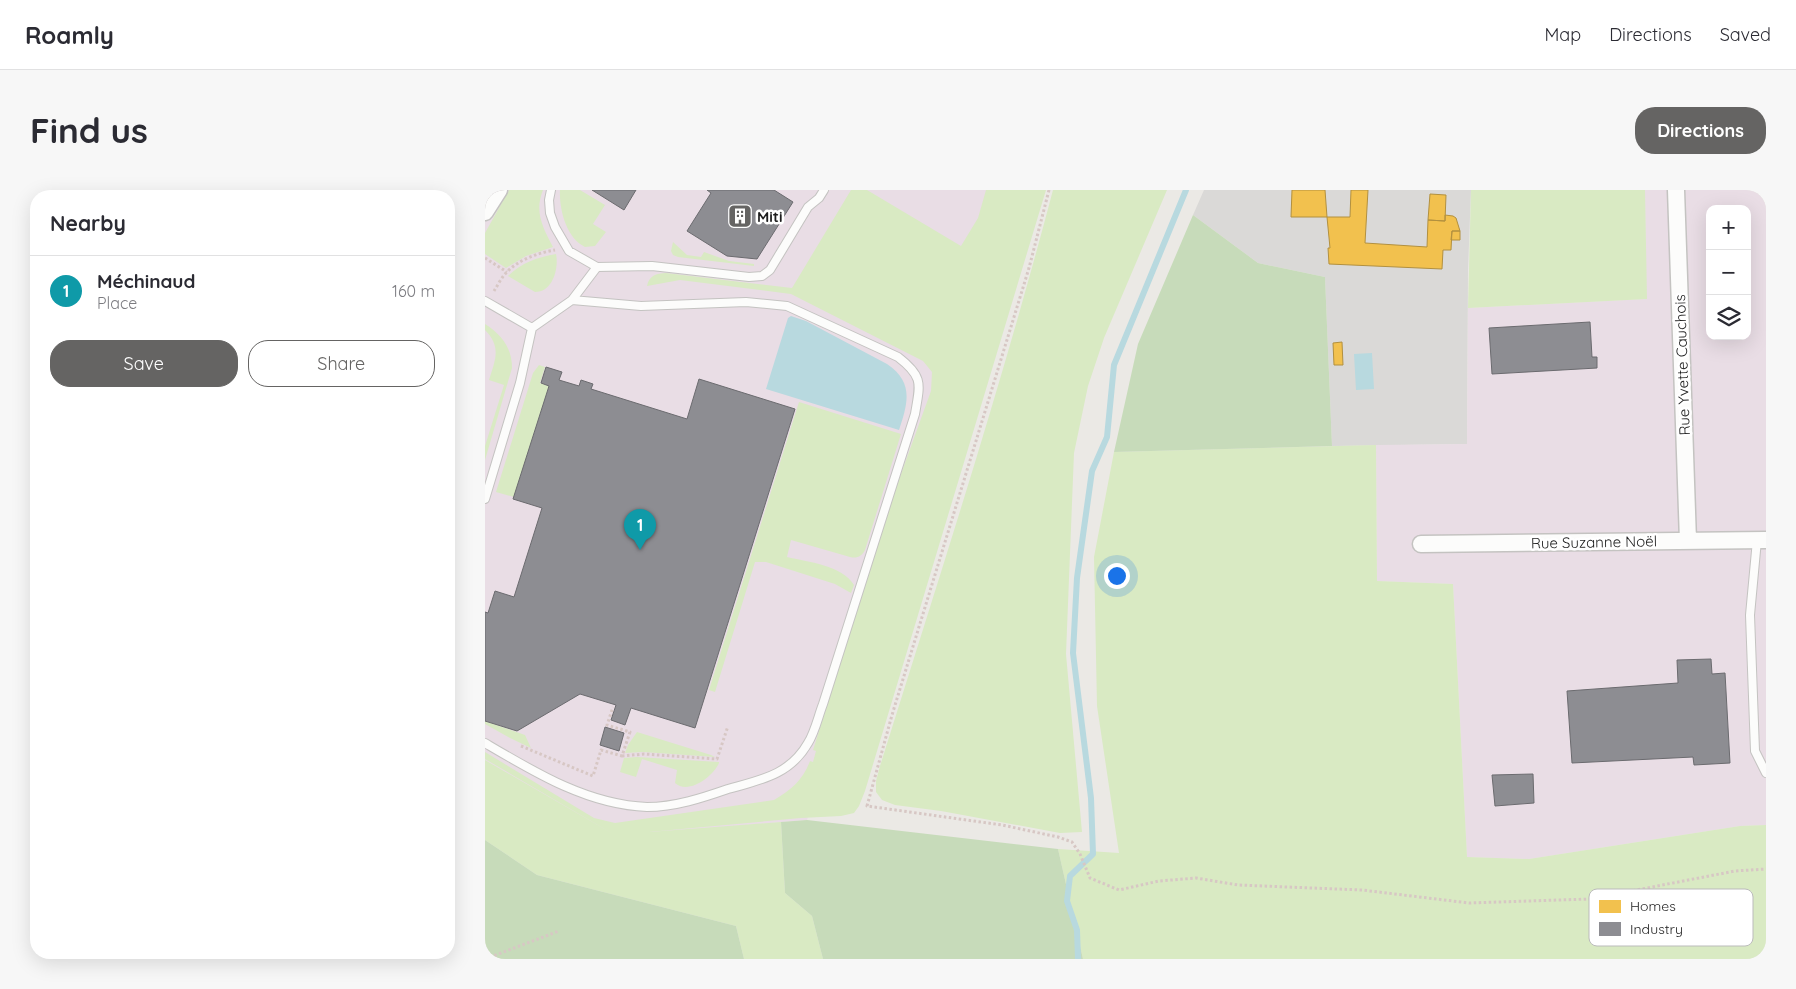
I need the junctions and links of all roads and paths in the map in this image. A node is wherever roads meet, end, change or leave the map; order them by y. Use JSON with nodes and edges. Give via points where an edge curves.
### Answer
{"nodes":[{"id":1,"x":499,"y":190,"type":"edge"},
{"id":2,"x":551,"y":190,"type":"edge"},
{"id":3,"x":824,"y":190,"type":"edge"},
{"id":4,"x":1049,"y":190,"type":"edge"},
{"id":5,"x":1676,"y":190,"type":"edge"},
{"id":6,"x":485,"y":212,"type":"edge"},
{"id":7,"x":555,"y":250,"type":"dead end"},
{"id":8,"x":485,"y":258,"type":"edge"},
{"id":9,"x":597,"y":268,"type":"junction"},
{"id":10,"x":507,"y":272,"type":"junction"},
{"id":11,"x":572,"y":300,"type":"junction"},
{"id":12,"x":486,"y":302,"type":"edge"},
{"id":13,"x":532,"y":328,"type":"junction"},
{"id":14,"x":485,"y":499,"type":"edge"},
{"id":15,"x":1761,"y":540,"type":"edge"},
{"id":16,"x":1688,"y":541,"type":"junction"},
{"id":17,"x":1421,"y":544,"type":"dead end"},
{"id":18,"x":613,"y":707,"type":"dead end"},
{"id":19,"x":728,"y":726,"type":"dead end"},
{"id":20,"x":485,"y":743,"type":"edge"},
{"id":21,"x":516,"y":744,"type":"dead end"},
{"id":22,"x":622,"y":756,"type":"junction"},
{"id":23,"x":1766,"y":772,"type":"edge"},
{"id":24,"x":1766,"y":869,"type":"edge"},
{"id":25,"x":1642,"y":889,"type":"edge"},
{"id":26,"x":1589,"y":899,"type":"edge"},
{"id":27,"x":559,"y":930,"type":"dead end"},
{"id":28,"x":485,"y":959,"type":"edge"}],
"edges":[{"from":1,"to":6,"type":"street"},
{"from":2,"to":9,"type":"lane","via":[[550,213],[555,228],[569,250]]},
{"from":3,"to":9,"type":"lane","via":[[808,208],[770,270],[762,276],[652,266]]},
{"from":4,"to":26,"type":"path","via":[[867,806],[1002,825],[1058,837],[1072,842],[1090,878],[1119,890],[1159,881],[1196,878],[1239,886],[1362,890],[1469,903]]},
{"from":5,"to":16,"type":"street","name":"Rue Yvette Cauchois"},
{"from":7,"to":10,"type":"path","via":[[521,261]]},
{"from":8,"to":10,"type":"path"},
{"from":9,"to":11,"type":"lane"},
{"from":10,"to":12,"type":"path"},
{"from":11,"to":13,"type":"lane"},
{"from":11,"to":20,"type":"lane","via":[[641,306],[746,302],[787,306],[898,357],[911,367],[918,378],[915,414],[823,704],[809,742],[797,760],[775,775],[687,802],[648,807],[616,804],[587,795],[528,769]]},
{"from":12,"to":13,"type":"lane"},
{"from":13,"to":14,"type":"lane","via":[[520,383]]},
{"from":15,"to":16,"type":"street","name":"Rue Suzanne Noël"},
{"from":15,"to":23,"type":"lane","via":[[1750,615],[1755,751]]},
{"from":16,"to":17,"type":"street","name":"Rue Suzanne Noël"},
{"from":18,"to":22,"type":"path","via":[[607,725],[630,732]]},
{"from":19,"to":22,"type":"path","via":[[717,759],[644,754]]},
{"from":21,"to":22,"type":"path","via":[[593,776],[601,750]]},
{"from":24,"to":25,"type":"path","via":[[1735,871]]},
{"from":27,"to":28,"type":"path"}]}
